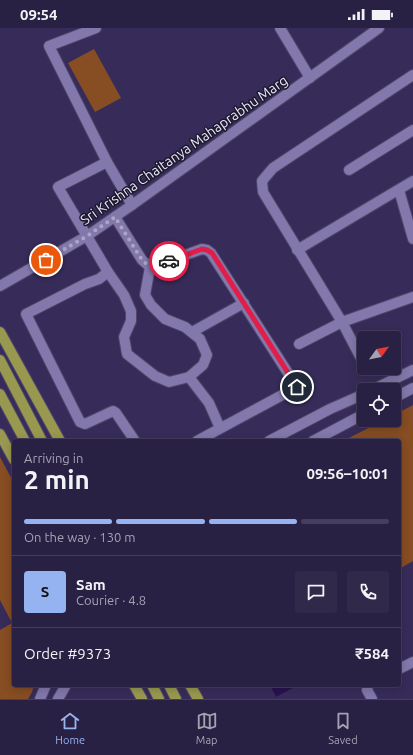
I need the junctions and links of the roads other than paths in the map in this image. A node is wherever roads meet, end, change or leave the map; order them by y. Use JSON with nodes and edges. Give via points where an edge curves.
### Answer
{"nodes":[{"id":1,"x":96,"y":28,"type":"edge"},
{"id":2,"x":280,"y":28,"type":"edge"},
{"id":3,"x":379,"y":28,"type":"edge"},
{"id":4,"x":413,"y":75,"type":"edge"},
{"id":5,"x":310,"y":78,"type":"junction"},
{"id":6,"x":413,"y":130,"type":"edge"},
{"id":7,"x":107,"y":162,"type":"junction"},
{"id":8,"x":349,"y":170,"type":"dead end"},
{"id":9,"x":413,"y":181,"type":"edge"},
{"id":10,"x":399,"y":190,"type":"junction"},
{"id":11,"x":132,"y":205,"type":"junction"},
{"id":12,"x":115,"y":217,"type":"junction"},
{"id":13,"x":87,"y":236,"type":"junction"},
{"id":14,"x":413,"y":239,"type":"edge"},
{"id":15,"x":298,"y":250,"type":"junction"},
{"id":16,"x":150,"y":267,"type":"junction"},
{"id":17,"x":108,"y":272,"type":"junction"},
{"id":18,"x":0,"y":286,"type":"edge"},
{"id":19,"x":413,"y":296,"type":"edge"},
{"id":20,"x":244,"y":303,"type":"junction"},
{"id":21,"x":342,"y":322,"type":"junction"},
{"id":22,"x":0,"y":332,"type":"edge"},
{"id":23,"x":192,"y":332,"type":"junction"},
{"id":24,"x":299,"y":344,"type":"dead end"},
{"id":25,"x":357,"y":351,"type":"edge"},
{"id":26,"x":0,"y":360,"type":"edge"},
{"id":27,"x":413,"y":370,"type":"edge"},
{"id":28,"x":189,"y":377,"type":"junction"},
{"id":29,"x":386,"y":383,"type":"edge"},
{"id":30,"x":413,"y":388,"type":"edge"},
{"id":31,"x":0,"y":394,"type":"edge"},
{"id":32,"x":401,"y":394,"type":"edge"},
{"id":33,"x":357,"y":397,"type":"edge"},
{"id":34,"x":357,"y":418,"type":"edge"},
{"id":35,"x":220,"y":428,"type":"junction"},
{"id":36,"x":55,"y":431,"type":"junction"},
{"id":37,"x":0,"y":434,"type":"edge"},
{"id":38,"x":24,"y":439,"type":"edge"},
{"id":39,"x":41,"y":439,"type":"edge"},
{"id":40,"x":57,"y":439,"type":"edge"},
{"id":41,"x":59,"y":439,"type":"edge"},
{"id":42,"x":134,"y":439,"type":"edge"},
{"id":43,"x":200,"y":439,"type":"edge"},
{"id":44,"x":273,"y":439,"type":"edge"},
{"id":45,"x":317,"y":439,"type":"edge"},
{"id":46,"x":12,"y":455,"type":"edge"},
{"id":47,"x":413,"y":662,"type":"edge"},
{"id":48,"x":401,"y":668,"type":"edge"},
{"id":49,"x":45,"y":687,"type":"edge"},
{"id":50,"x":65,"y":687,"type":"edge"},
{"id":51,"x":153,"y":687,"type":"edge"},
{"id":52,"x":170,"y":687,"type":"edge"},
{"id":53,"x":191,"y":687,"type":"edge"},
{"id":54,"x":368,"y":687,"type":"edge"},
{"id":55,"x":40,"y":699,"type":"edge"},
{"id":56,"x":58,"y":699,"type":"edge"},
{"id":57,"x":159,"y":699,"type":"edge"},
{"id":58,"x":176,"y":699,"type":"edge"},
{"id":59,"x":198,"y":699,"type":"edge"},
{"id":60,"x":372,"y":699,"type":"edge"}],
"edges":[{"from":1,"to":7,"type":"street","via":[[49,46]]},
{"from":2,"to":5,"type":"street"},
{"from":3,"to":5,"type":"street","name":"Sri Krishna Chaitanya Mahaprabhu Marg"},
{"from":4,"to":15,"type":"street","via":[[273,168],[265,177],[262,182],[263,192]]},
{"from":5,"to":11,"type":"street","name":"Sri Krishna Chaitanya Mahaprabhu Marg"},
{"from":6,"to":8,"type":"street"},
{"from":7,"to":11,"type":"street"},
{"from":7,"to":13,"type":"street","via":[[58,186]]},
{"from":9,"to":10,"type":"street"},
{"from":10,"to":14,"type":"street"},
{"from":10,"to":15,"type":"street"},
{"from":11,"to":12,"type":"street","name":"Sri Krishna Chaitanya Mahaprabhu Marg"},
{"from":12,"to":13,"type":"street","name":"Sri Krishna Chaitanya Mahaprabhu Marg"},
{"from":12,"to":16,"type":"street","via":[[142,260]]},
{"from":13,"to":17,"type":"street"},
{"from":13,"to":18,"type":"street","name":"Sri Krishna Chaitanya Mahaprabhu Marg"},
{"from":15,"to":21,"type":"street"},
{"from":16,"to":20,"type":"street","via":[[202,249],[207,250],[215,257]]},
{"from":16,"to":23,"type":"street","via":[[146,295],[151,305],[165,319]]},
{"from":17,"to":28,"type":"street","via":[[124,295],[131,311],[131,321],[124,337],[127,354],[155,376],[170,382]]},
{"from":17,"to":42,"type":"street","via":[[99,279],[26,314],[80,422],[85,424],[113,411]]},
{"from":19,"to":21,"type":"street"},
{"from":20,"to":23,"type":"street"},
{"from":20,"to":35,"type":"street","via":[[297,387]]},
{"from":21,"to":24,"type":"street"},
{"from":21,"to":25,"type":"street"},
{"from":22,"to":36,"type":"main road"},
{"from":23,"to":28,"type":"street","via":[[200,338],[207,355],[204,365]]},
{"from":26,"to":39,"type":"main road"},
{"from":27,"to":29,"type":"street"},
{"from":28,"to":35,"type":"street","via":[[209,403]]},
{"from":30,"to":32,"type":"street"},
{"from":31,"to":38,"type":"main road"},
{"from":33,"to":44,"type":"street"},
{"from":34,"to":45,"type":"street"},
{"from":35,"to":43,"type":"street"},
{"from":36,"to":40,"type":"main road"},
{"from":36,"to":41,"type":"main road"},
{"from":37,"to":46,"type":"main road"},
{"from":47,"to":48,"type":"street"},
{"from":49,"to":55,"type":"street"},
{"from":50,"to":56,"type":"street"},
{"from":51,"to":57,"type":"main road"},
{"from":52,"to":58,"type":"main road"},
{"from":53,"to":59,"type":"main road"},
{"from":54,"to":60,"type":"street"}]}
